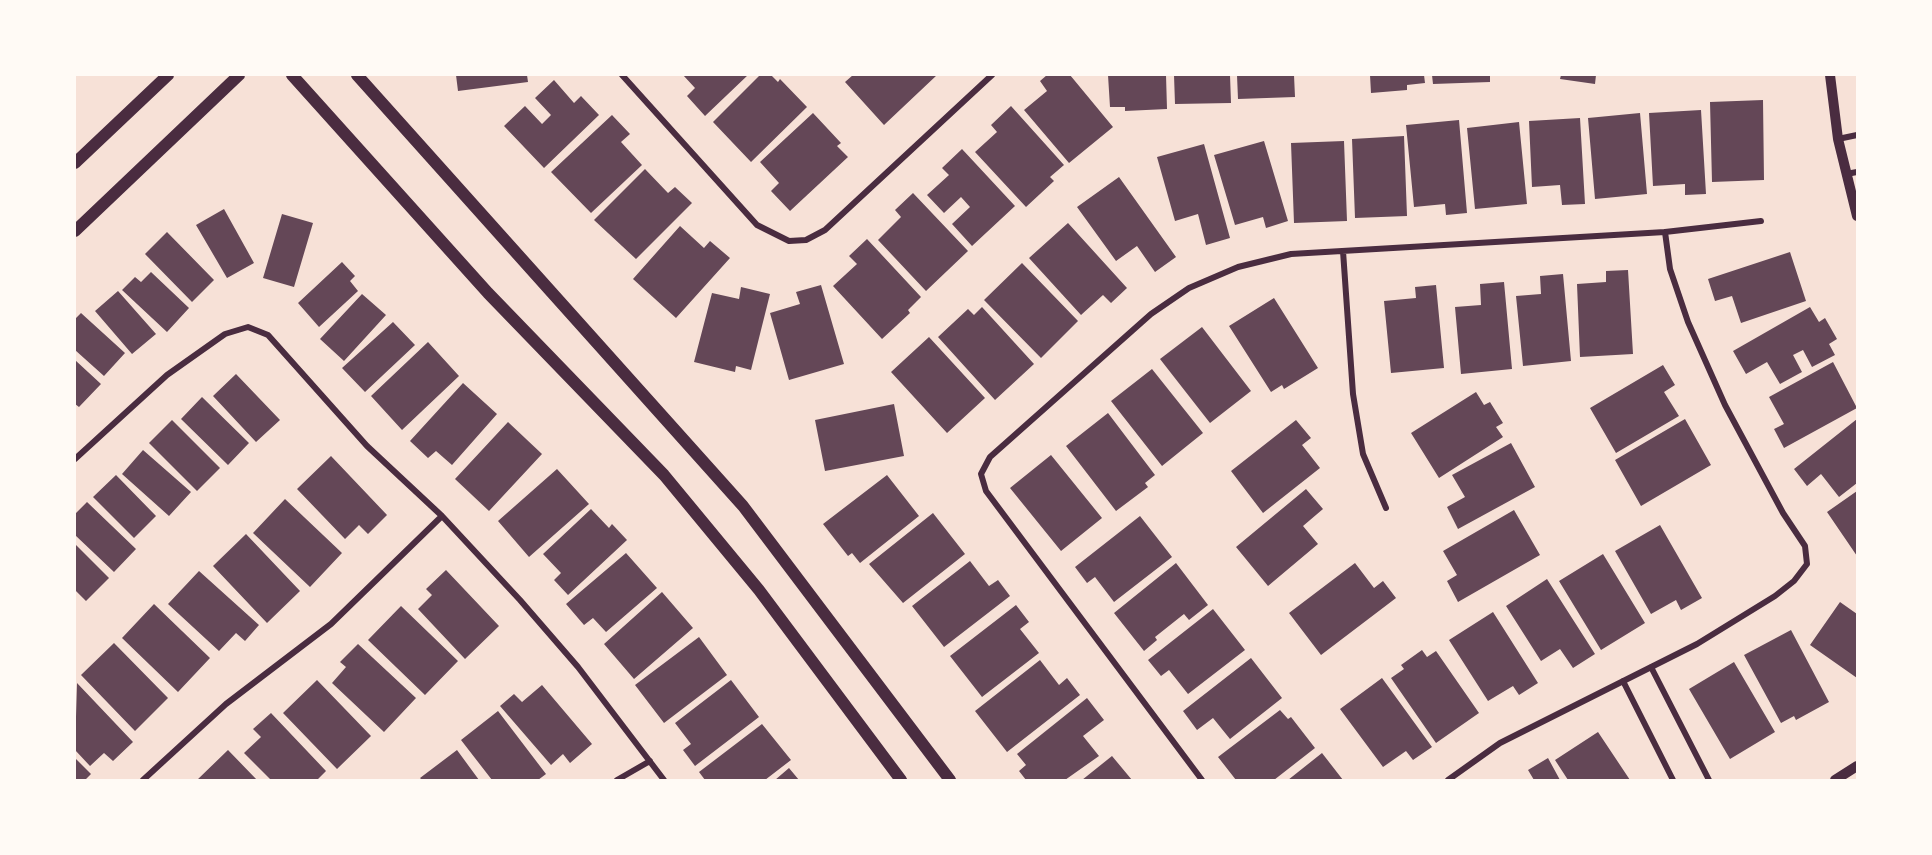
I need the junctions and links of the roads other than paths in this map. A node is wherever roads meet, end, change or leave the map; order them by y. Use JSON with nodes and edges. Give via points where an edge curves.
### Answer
{"nodes":[{"id":1,"x":168,"y":75,"type":"edge"},
{"id":2,"x":239,"y":75,"type":"edge"},
{"id":3,"x":292,"y":75,"type":"edge"},
{"id":4,"x":357,"y":75,"type":"edge"},
{"id":5,"x":622,"y":75,"type":"edge"},
{"id":6,"x":992,"y":75,"type":"edge"},
{"id":7,"x":1830,"y":75,"type":"edge"},
{"id":8,"x":1857,"y":135,"type":"edge"},
{"id":9,"x":1838,"y":139,"type":"junction"},
{"id":10,"x":75,"y":164,"type":"edge"},
{"id":11,"x":1857,"y":171,"type":"edge"},
{"id":12,"x":1845,"y":174,"type":"junction"},
{"id":13,"x":1857,"y":216,"type":"edge"},
{"id":14,"x":1761,"y":220,"type":"dead end"},
{"id":15,"x":75,"y":231,"type":"edge"},
{"id":16,"x":1665,"y":232,"type":"junction"},
{"id":17,"x":1343,"y":251,"type":"junction"},
{"id":18,"x":75,"y":459,"type":"edge"},
{"id":19,"x":1386,"y":508,"type":"dead end"},
{"id":20,"x":442,"y":516,"type":"junction"},
{"id":21,"x":1651,"y":667,"type":"junction"},
{"id":22,"x":1623,"y":681,"type":"junction"},
{"id":23,"x":650,"y":761,"type":"junction"},
{"id":24,"x":1857,"y":766,"type":"edge"},
{"id":25,"x":143,"y":780,"type":"edge"},
{"id":26,"x":617,"y":780,"type":"edge"},
{"id":27,"x":664,"y":780,"type":"edge"},
{"id":28,"x":901,"y":780,"type":"edge"},
{"id":29,"x":950,"y":780,"type":"edge"},
{"id":30,"x":1202,"y":780,"type":"edge"},
{"id":31,"x":1448,"y":780,"type":"edge"},
{"id":32,"x":1673,"y":780,"type":"edge"},
{"id":33,"x":1709,"y":780,"type":"edge"},
{"id":34,"x":1834,"y":780,"type":"edge"}],
"edges":[{"from":1,"to":10,"type":"main road"},
{"from":2,"to":15,"type":"main road"},
{"from":3,"to":28,"type":"main road","via":[[488,293],[664,475],[759,590]]},
{"from":4,"to":29,"type":"main road","via":[[743,506]]},
{"from":5,"to":6,"type":"street","via":[[757,225],[789,241],[806,240],[825,230]]},
{"from":7,"to":9,"type":"street"},
{"from":8,"to":9,"type":"street"},
{"from":9,"to":12,"type":"street"},
{"from":11,"to":12,"type":"street"},
{"from":12,"to":13,"type":"street"},
{"from":14,"to":16,"type":"street"},
{"from":16,"to":17,"type":"street"},
{"from":16,"to":21,"type":"street","via":[[1670,269],[1688,322],[1725,405],[1805,546],[1807,564],[1775,596]]},
{"from":17,"to":19,"type":"street","via":[[1355,404],[1363,454]]},
{"from":17,"to":30,"type":"street","via":[[1291,254],[1238,267],[1189,288],[1104,354],[990,457],[981,474],[986,491]]},
{"from":18,"to":20,"type":"street","via":[[167,375],[225,334],[248,327],[276,343],[367,446]]},
{"from":20,"to":23,"type":"street","via":[[558,643]]},
{"from":20,"to":25,"type":"street","via":[[331,624],[226,704]]},
{"from":21,"to":22,"type":"street"},
{"from":21,"to":33,"type":"street"},
{"from":22,"to":31,"type":"street","via":[[1500,743]]},
{"from":22,"to":32,"type":"street"},
{"from":23,"to":26,"type":"street"},
{"from":23,"to":27,"type":"street"},
{"from":24,"to":34,"type":"street"}]}
